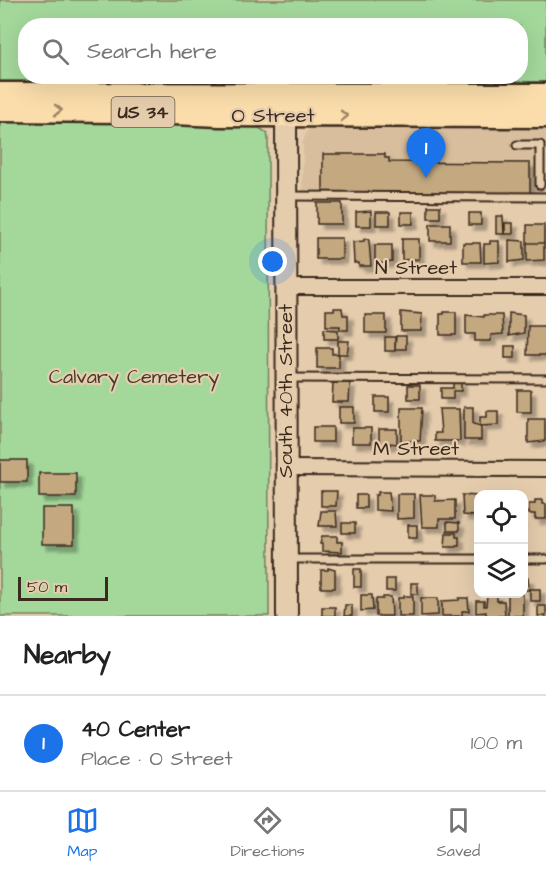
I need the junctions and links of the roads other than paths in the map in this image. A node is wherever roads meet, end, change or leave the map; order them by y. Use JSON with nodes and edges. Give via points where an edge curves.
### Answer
{"nodes":[{"id":1,"x":0,"y":94,"type":"edge"},
{"id":2,"x":546,"y":94,"type":"edge"},
{"id":3,"x":286,"y":105,"type":"junction"},
{"id":4,"x":0,"y":110,"type":"edge"},
{"id":5,"x":546,"y":116,"type":"edge"},
{"id":6,"x":517,"y":145,"type":"dead end"},
{"id":7,"x":540,"y":185,"type":"dead end"},
{"id":8,"x":285,"y":196,"type":"junction"},
{"id":9,"x":546,"y":197,"type":"edge"},
{"id":10,"x":285,"y":287,"type":"junction"},
{"id":11,"x":546,"y":287,"type":"edge"},
{"id":12,"x":286,"y":378,"type":"junction"},
{"id":13,"x":546,"y":378,"type":"edge"},
{"id":14,"x":286,"y":468,"type":"junction"},
{"id":15,"x":546,"y":469,"type":"edge"},
{"id":16,"x":287,"y":559,"type":"junction"},
{"id":17,"x":474,"y":559,"type":"edge"},
{"id":18,"x":528,"y":559,"type":"edge"},
{"id":19,"x":546,"y":559,"type":"edge"},
{"id":20,"x":287,"y":616,"type":"edge"}],
"edges":[{"from":1,"to":3,"type":"main road","name":"O Street","number":"US 34"},
{"from":2,"to":3,"type":"main road","name":"O Street","number":"US 34"},
{"from":4,"to":3,"type":"main road","name":"O Street","number":"US 34","one_way":true},
{"from":3,"to":5,"type":"main road","name":"O Street","number":"US 34","one_way":true},
{"from":3,"to":8,"type":"main road","name":"South 40th Street"},
{"from":6,"to":7,"type":"lane","via":[[540,145]]},
{"from":8,"to":9,"type":"lane"},
{"from":8,"to":10,"type":"main road","name":"South 40th Street"},
{"from":10,"to":11,"type":"street","name":"N Street"},
{"from":10,"to":12,"type":"main road","name":"South 40th Street"},
{"from":12,"to":13,"type":"lane"},
{"from":12,"to":14,"type":"main road","name":"South 40th Street"},
{"from":14,"to":15,"type":"street","name":"M Street"},
{"from":14,"to":16,"type":"main road","name":"South 40th Street"},
{"from":16,"to":17,"type":"lane"},
{"from":16,"to":20,"type":"main road","name":"South 40th Street"},
{"from":18,"to":19,"type":"lane"}]}
